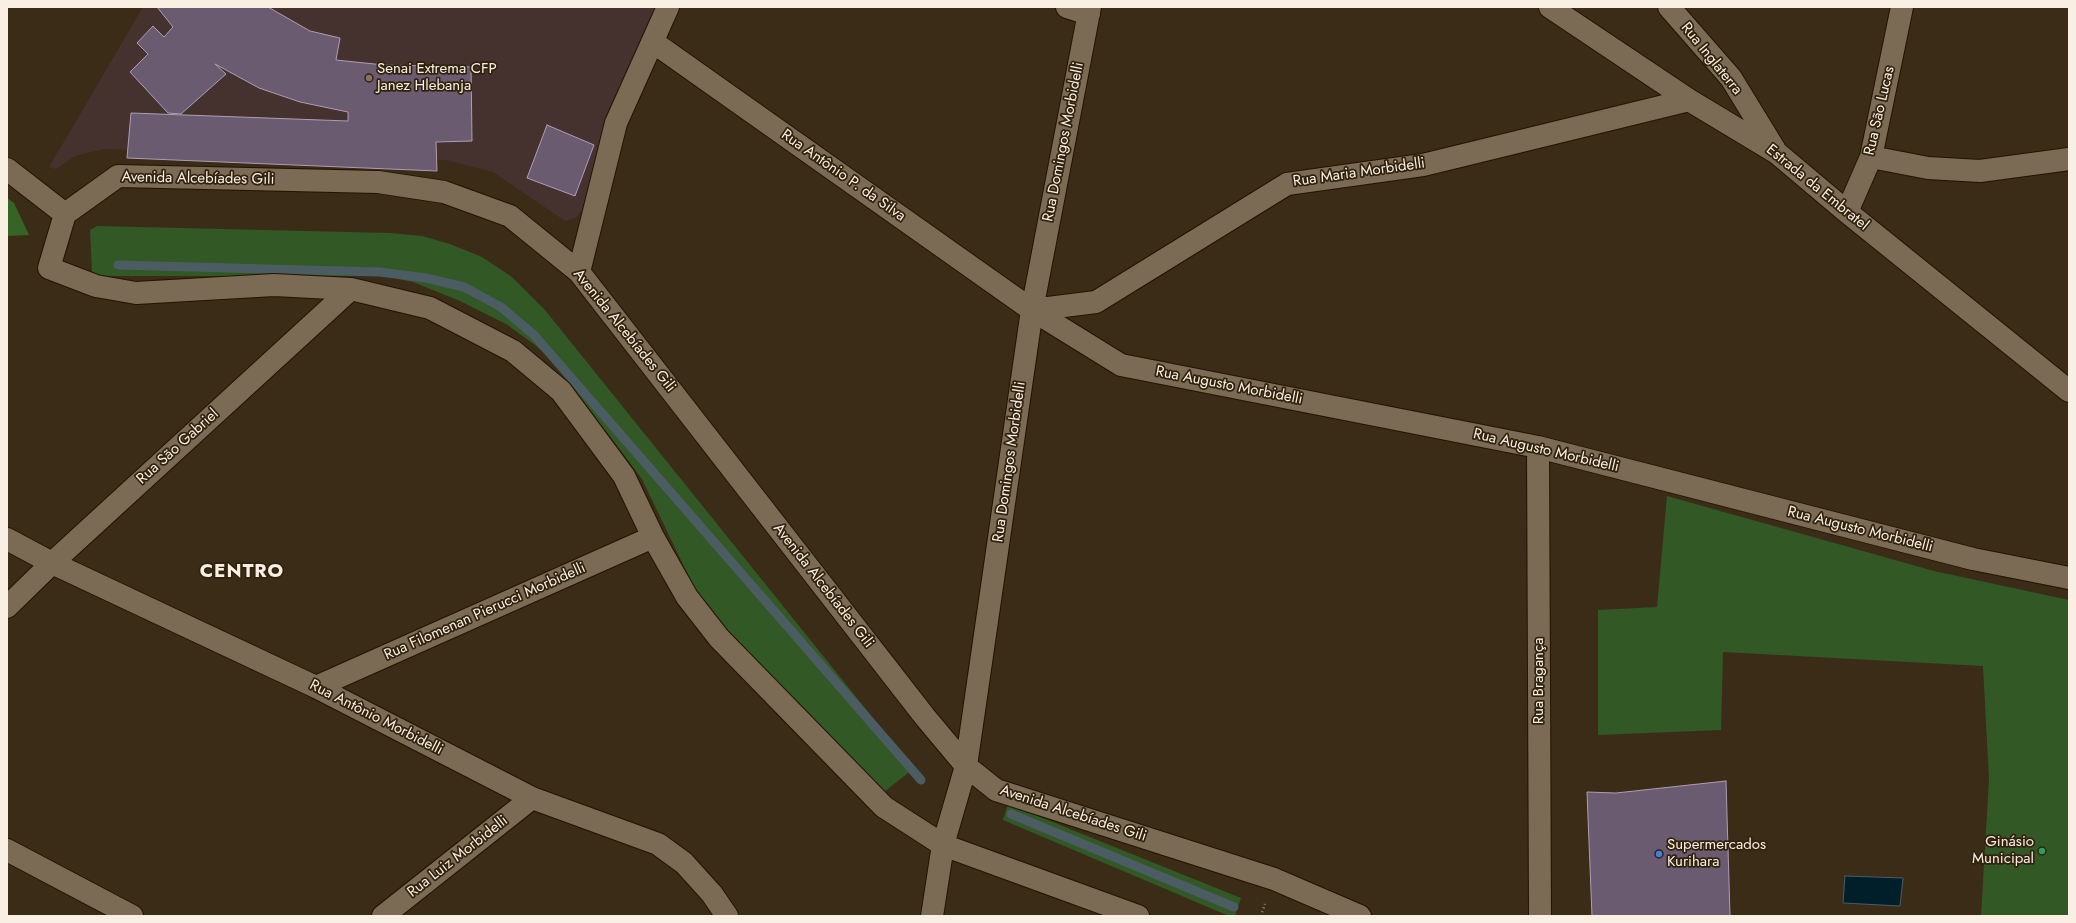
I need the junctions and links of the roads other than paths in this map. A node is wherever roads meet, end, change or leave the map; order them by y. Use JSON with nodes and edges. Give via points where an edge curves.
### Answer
{"nodes":[{"id":1,"x":668,"y":7,"type":"edge"},
{"id":2,"x":1067,"y":7,"type":"edge"},
{"id":3,"x":1550,"y":7,"type":"edge"},
{"id":4,"x":1669,"y":7,"type":"edge"},
{"id":5,"x":1902,"y":7,"type":"edge"},
{"id":6,"x":1090,"y":10,"type":"edge"},
{"id":7,"x":653,"y":42,"type":"junction"},
{"id":8,"x":1688,"y":100,"type":"junction"},
{"id":9,"x":1777,"y":153,"type":"junction"},
{"id":10,"x":1871,"y":157,"type":"junction"},
{"id":11,"x":2069,"y":159,"type":"edge"},
{"id":12,"x":7,"y":169,"type":"edge"},
{"id":13,"x":1847,"y":212,"type":"junction"},
{"id":14,"x":65,"y":214,"type":"junction"},
{"id":15,"x":579,"y":272,"type":"junction"},
{"id":16,"x":351,"y":289,"type":"junction"},
{"id":17,"x":1032,"y":310,"type":"junction"},
{"id":18,"x":2069,"y":391,"type":"edge"},
{"id":19,"x":1538,"y":447,"type":"junction"},
{"id":20,"x":653,"y":537,"type":"junction"},
{"id":21,"x":7,"y":539,"type":"edge"},
{"id":22,"x":52,"y":563,"type":"junction"},
{"id":23,"x":2069,"y":578,"type":"edge"},
{"id":24,"x":7,"y":607,"type":"edge"},
{"id":25,"x":316,"y":687,"type":"junction"},
{"id":26,"x":966,"y":766,"type":"junction"},
{"id":27,"x":532,"y":798,"type":"junction"},
{"id":28,"x":943,"y":845,"type":"junction"},
{"id":29,"x":7,"y":850,"type":"edge"},
{"id":30,"x":132,"y":916,"type":"edge"},
{"id":31,"x":383,"y":916,"type":"edge"},
{"id":32,"x":727,"y":916,"type":"edge"},
{"id":33,"x":932,"y":916,"type":"edge"},
{"id":34,"x":1138,"y":916,"type":"edge"},
{"id":35,"x":1360,"y":916,"type":"edge"},
{"id":36,"x":1540,"y":916,"type":"edge"}],
"edges":[{"from":1,"to":7,"type":"street"},
{"from":2,"to":6,"type":"street"},
{"from":3,"to":8,"type":"street","name":"Estrada da Embratel"},
{"from":4,"to":9,"type":"street","name":"Rua Inglaterra","via":[[1731,78]]},
{"from":5,"to":10,"type":"street","name":"Rua São Lucas"},
{"from":6,"to":17,"type":"street","name":"Rua Domingos Morbidelli"},
{"from":7,"to":15,"type":"street","via":[[616,123]]},
{"from":7,"to":17,"type":"street","name":"Rua Antônio P. da Silva"},
{"from":8,"to":9,"type":"street","name":"Estrada da Embratel"},
{"from":8,"to":17,"type":"street","name":"Rua Maria Morbidelli","via":[[1423,165],[1287,184],[1096,302]]},
{"from":9,"to":13,"type":"street","name":"Estrada da Embratel"},
{"from":10,"to":11,"type":"street","via":[[1928,168],[1980,171]]},
{"from":10,"to":13,"type":"street","name":"Rua São Lucas"},
{"from":12,"to":14,"type":"street"},
{"from":13,"to":18,"type":"street","name":"Estrada da Embratel"},
{"from":14,"to":15,"type":"street","name":"Avenida Alcebíades Gili","via":[[118,176],[378,182],[444,192],[510,216]]},
{"from":14,"to":16,"type":"street","via":[[49,268],[96,286],[136,293],[274,285]]},
{"from":15,"to":26,"type":"street","name":"Avenida Alcebíades Gili"},
{"from":16,"to":20,"type":"street","via":[[430,308],[512,351],[561,391],[624,476]]},
{"from":16,"to":22,"type":"street","name":"Rua São Gabriel"},
{"from":17,"to":19,"type":"street","name":"Rua Augusto Morbidelli","via":[[1121,365]]},
{"from":17,"to":26,"type":"street","name":"Rua Domingos Morbidelli"},
{"from":19,"to":23,"type":"street","name":"Rua Augusto Morbidelli","via":[[1974,559]]},
{"from":19,"to":36,"type":"street","name":"Rua Bragança"},
{"from":20,"to":25,"type":"street","name":"Rua Filomenan Pierucci Morbidelli"},
{"from":20,"to":28,"type":"street","via":[[687,597],[719,638],[884,807]]},
{"from":21,"to":22,"type":"street","name":"Rua Antônio Morbidelli"},
{"from":22,"to":24,"type":"street","name":"Rua São Gabriel"},
{"from":22,"to":25,"type":"street","name":"Rua Antônio Morbidelli"},
{"from":25,"to":27,"type":"street","name":"Rua Antônio Morbidelli"},
{"from":26,"to":28,"type":"street","name":"Rua Domingos Morbidelli"},
{"from":26,"to":35,"type":"street","name":"Avenida Alcebíades Gili","via":[[996,790],[1274,879]]},
{"from":27,"to":31,"type":"street","name":"Rua Luiz Morbidelli"},
{"from":27,"to":32,"type":"street","name":"Rua Antônio Morbidelli","via":[[658,844],[684,863],[712,894]]},
{"from":28,"to":33,"type":"street","name":"Rua Domingos Morbidelli"},
{"from":28,"to":34,"type":"street"},
{"from":29,"to":30,"type":"street"}]}
